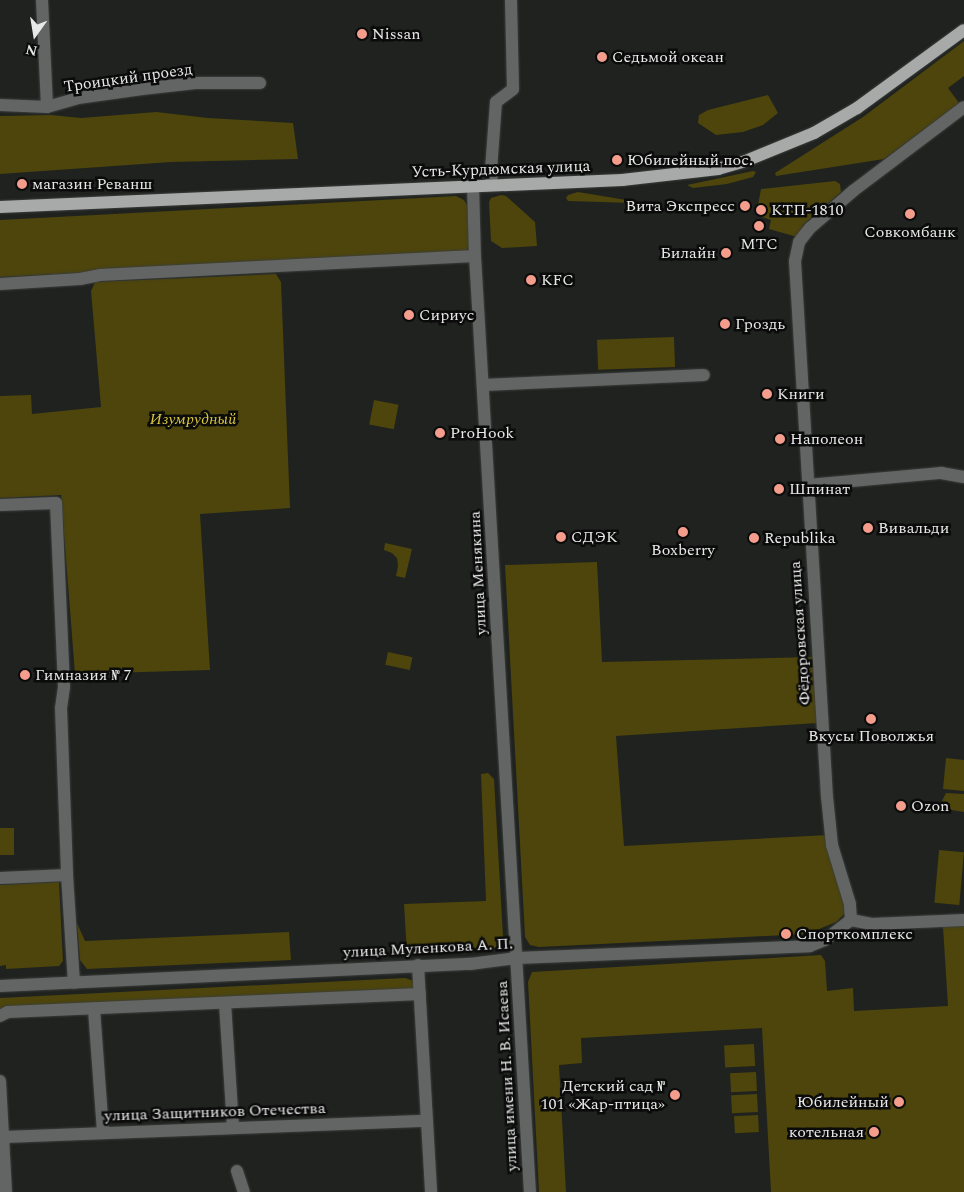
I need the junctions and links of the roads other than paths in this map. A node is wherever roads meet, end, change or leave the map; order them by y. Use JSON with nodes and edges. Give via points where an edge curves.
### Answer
{"nodes":[{"id":1,"x":42,"y":0,"type":"edge"},
{"id":2,"x":511,"y":0,"type":"edge"},
{"id":3,"x":964,"y":30,"type":"edge"},
{"id":4,"x":260,"y":83,"type":"dead end"},
{"id":5,"x":0,"y":105,"type":"edge"},
{"id":6,"x":47,"y":107,"type":"junction"},
{"id":7,"x":964,"y":107,"type":"edge"},
{"id":8,"x":473,"y":185,"type":"junction"},
{"id":9,"x":492,"y":185,"type":"junction"},
{"id":10,"x":0,"y":207,"type":"edge"},
{"id":11,"x":476,"y":256,"type":"junction"},
{"id":12,"x":0,"y":284,"type":"edge"},
{"id":13,"x":704,"y":375,"type":"dead end"},
{"id":14,"x":484,"y":385,"type":"junction"},
{"id":15,"x":964,"y":477,"type":"edge"},
{"id":16,"x":808,"y":485,"type":"junction"},
{"id":17,"x":0,"y":505,"type":"edge"},
{"id":18,"x":67,"y":875,"type":"junction"},
{"id":19,"x":0,"y":878,"type":"edge"},
{"id":20,"x":851,"y":920,"type":"junction"},
{"id":21,"x":964,"y":920,"type":"edge"},
{"id":22,"x":517,"y":958,"type":"junction"},
{"id":23,"x":418,"y":966,"type":"junction"},
{"id":24,"x":74,"y":983,"type":"junction"},
{"id":25,"x":0,"y":986,"type":"edge"},
{"id":26,"x":420,"y":994,"type":"junction"},
{"id":27,"x":225,"y":1003,"type":"junction"},
{"id":28,"x":94,"y":1009,"type":"junction"},
{"id":29,"x":0,"y":1016,"type":"edge"},
{"id":30,"x":0,"y":1081,"type":"edge"},
{"id":31,"x":427,"y":1120,"type":"junction"},
{"id":32,"x":233,"y":1127,"type":"junction"},
{"id":33,"x":103,"y":1132,"type":"junction"},
{"id":34,"x":4,"y":1137,"type":"junction"},
{"id":35,"x":237,"y":1171,"type":"dead end"},
{"id":36,"x":6,"y":1192,"type":"edge"},
{"id":37,"x":244,"y":1192,"type":"edge"},
{"id":38,"x":431,"y":1192,"type":"edge"},
{"id":39,"x":530,"y":1192,"type":"edge"}],
"edges":[{"from":1,"to":6,"type":"street"},
{"from":2,"to":9,"type":"street","via":[[513,89],[496,102]]},
{"from":3,"to":9,"type":"main road","name":"Усть-Курдюмская улица","via":[[857,108],[814,133],[743,162],[696,172],[622,180]]},
{"from":4,"to":6,"type":"street","name":"Троицкий проезд","via":[[196,83],[78,98]]},
{"from":5,"to":6,"type":"street","name":"Троицкий проезд"},
{"from":7,"to":16,"type":"street","name":"Фёдоровская улица","via":[[854,191],[810,228],[799,242],[795,261]]},
{"from":8,"to":9,"type":"main road","name":"Усть-Курдюмская улица"},
{"from":8,"to":10,"type":"main road","name":"Усть-Курдюмская улица"},
{"from":8,"to":11,"type":"street","name":"улица Менякина"},
{"from":11,"to":12,"type":"street","via":[[100,275]]},
{"from":11,"to":14,"type":"street","name":"улица Менякина"},
{"from":13,"to":14,"type":"street"},
{"from":14,"to":22,"type":"street","name":"улица Менякина"},
{"from":15,"to":16,"type":"street","via":[[941,473]]},
{"from":16,"to":20,"type":"street","name":"Фёдоровская улица","via":[[826,796],[832,846],[850,904]]},
{"from":17,"to":18,"type":"street","via":[[56,503]]},
{"from":18,"to":19,"type":"street"},
{"from":18,"to":24,"type":"street"},
{"from":20,"to":21,"type":"street","via":[[872,924]]},
{"from":20,"to":22,"type":"street","name":"улица Муленкова А. П.","via":[[825,940],[810,946]]},
{"from":22,"to":23,"type":"street","name":"улица Муленкова А. П."},
{"from":22,"to":39,"type":"street","name":"улица имени Н. В. Исаева"},
{"from":23,"to":24,"type":"street","name":"улица Муленкова А. П."},
{"from":23,"to":26,"type":"street"},
{"from":24,"to":25,"type":"street","name":"улица Муленкова А. П."},
{"from":26,"to":27,"type":"street"},
{"from":26,"to":31,"type":"street"},
{"from":27,"to":28,"type":"street"},
{"from":27,"to":32,"type":"street"},
{"from":28,"to":29,"type":"street","via":[[8,1012]]},
{"from":28,"to":33,"type":"street"},
{"from":30,"to":34,"type":"street"},
{"from":31,"to":32,"type":"street","name":"улица Защитников Отечества"},
{"from":31,"to":38,"type":"street"},
{"from":32,"to":33,"type":"street","name":"улица Защитников Отечества"},
{"from":33,"to":34,"type":"street","name":"улица Защитников Отечества"},
{"from":34,"to":36,"type":"street"},
{"from":35,"to":37,"type":"street"}]}
